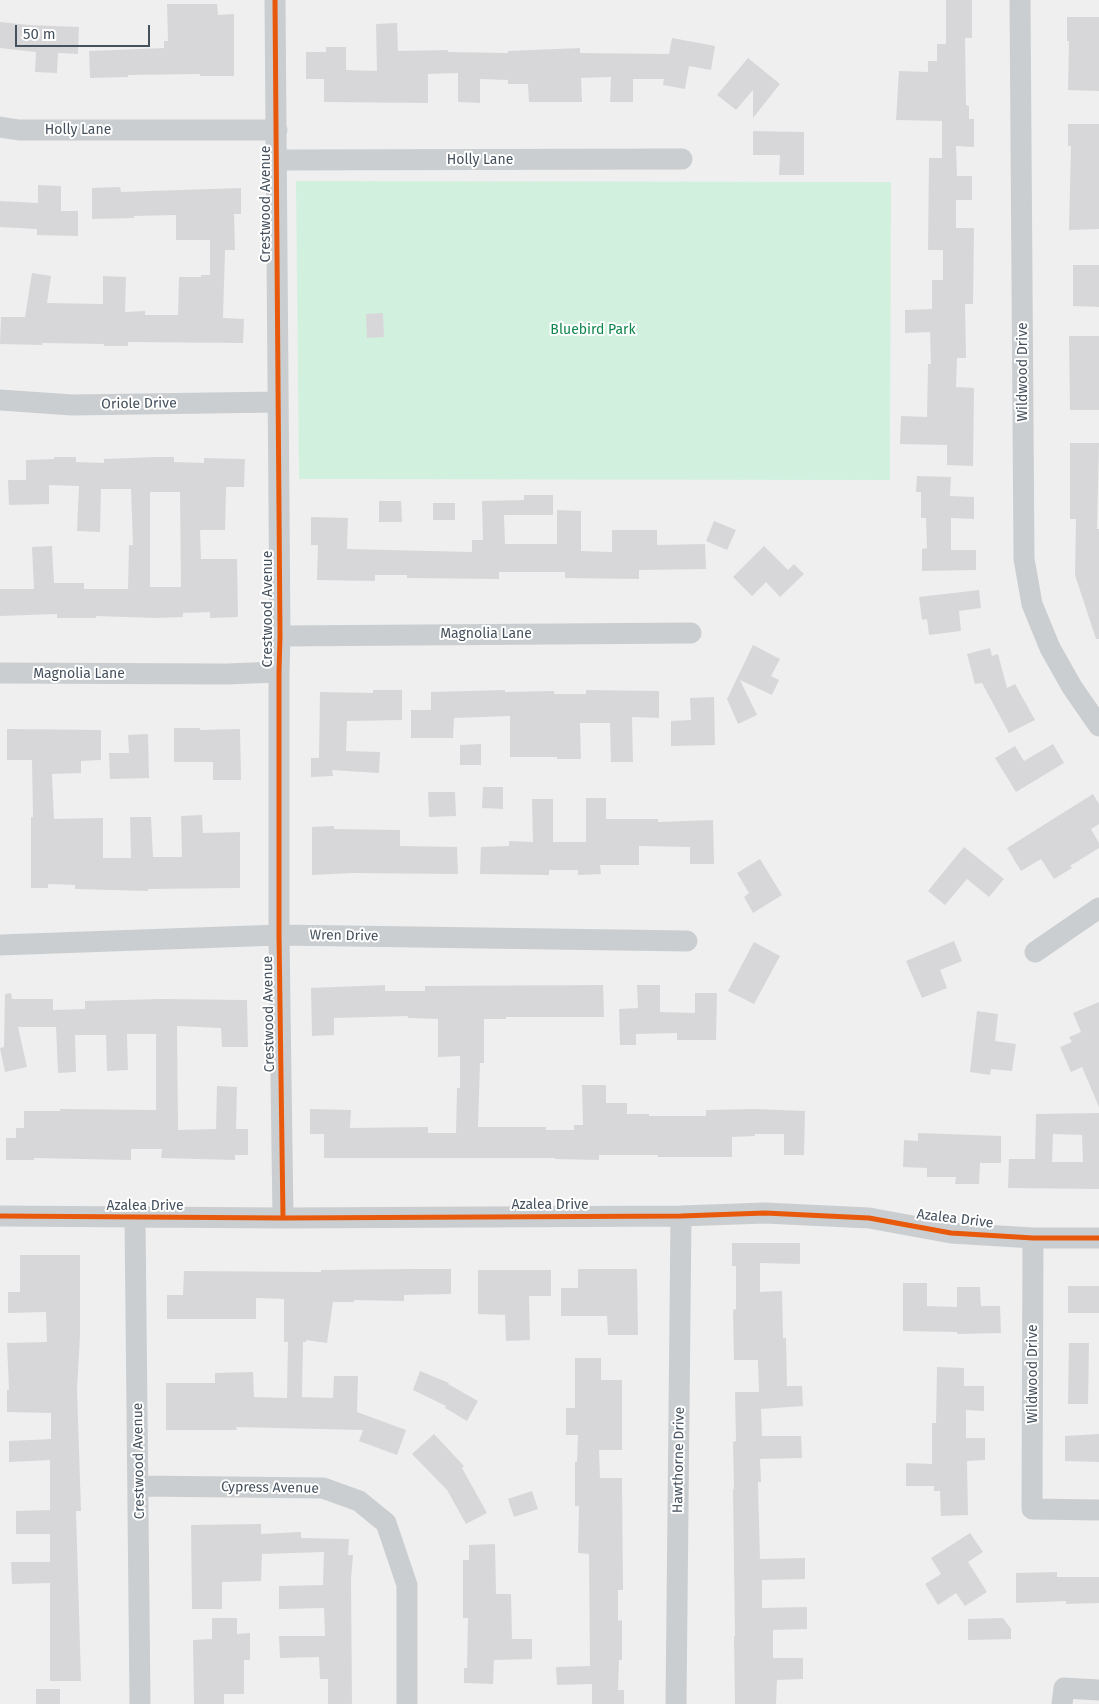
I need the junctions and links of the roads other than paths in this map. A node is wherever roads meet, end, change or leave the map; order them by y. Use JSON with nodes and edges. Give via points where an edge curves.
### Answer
{"nodes":[{"id":1,"x":275,"y":0,"type":"edge"},
{"id":2,"x":1020,"y":0,"type":"edge"},
{"id":3,"x":0,"y":127,"type":"edge"},
{"id":4,"x":277,"y":130,"type":"junction"},
{"id":5,"x":682,"y":159,"type":"dead end"},
{"id":6,"x":277,"y":160,"type":"junction"},
{"id":7,"x":0,"y":400,"type":"edge"},
{"id":8,"x":278,"y":402,"type":"junction"},
{"id":9,"x":691,"y":633,"type":"dead end"},
{"id":10,"x":280,"y":636,"type":"junction"},
{"id":11,"x":279,"y":672,"type":"junction"},
{"id":12,"x":0,"y":674,"type":"edge"},
{"id":13,"x":1099,"y":726,"type":"edge"},
{"id":14,"x":1099,"y":908,"type":"edge"},
{"id":15,"x":279,"y":935,"type":"junction"},
{"id":16,"x":687,"y":940,"type":"dead end"},
{"id":17,"x":0,"y":945,"type":"edge"},
{"id":18,"x":1035,"y":952,"type":"dead end"},
{"id":19,"x":0,"y":1216,"type":"edge"},
{"id":20,"x":681,"y":1216,"type":"junction"},
{"id":21,"x":135,"y":1218,"type":"junction"},
{"id":22,"x":283,"y":1218,"type":"junction"},
{"id":23,"x":1033,"y":1238,"type":"junction"},
{"id":24,"x":1099,"y":1238,"type":"edge"},
{"id":25,"x":139,"y":1486,"type":"junction"},
{"id":26,"x":1099,"y":1510,"type":"edge"},
{"id":27,"x":1099,"y":1690,"type":"edge"},
{"id":28,"x":1063,"y":1696,"type":"edge"},
{"id":29,"x":140,"y":1704,"type":"edge"},
{"id":30,"x":407,"y":1704,"type":"edge"},
{"id":31,"x":676,"y":1704,"type":"edge"}],
"edges":[{"from":1,"to":4,"type":"street","name":"Crestwood Avenue"},
{"from":2,"to":13,"type":"street","name":"Wildwood Drive","via":[[1024,559],[1032,604],[1050,648]]},
{"from":3,"to":4,"type":"street","name":"Holly Lane","via":[[19,130]]},
{"from":4,"to":6,"type":"street","name":"Crestwood Avenue"},
{"from":5,"to":6,"type":"street","name":"Holly Lane"},
{"from":6,"to":8,"type":"street","name":"Crestwood Avenue"},
{"from":7,"to":8,"type":"street","name":"Oriole Drive","via":[[72,405]]},
{"from":8,"to":10,"type":"street","name":"Crestwood Avenue"},
{"from":9,"to":10,"type":"street","name":"Magnolia Lane"},
{"from":10,"to":11,"type":"street","name":"Crestwood Avenue"},
{"from":11,"to":12,"type":"street","name":"Magnolia Lane"},
{"from":11,"to":15,"type":"street","name":"Crestwood Avenue"},
{"from":14,"to":18,"type":"street"},
{"from":15,"to":16,"type":"street","name":"Wren Drive"},
{"from":15,"to":17,"type":"street","name":"Wren Drive"},
{"from":15,"to":22,"type":"street","name":"Crestwood Avenue"},
{"from":19,"to":21,"type":"street","name":"Azalea Drive"},
{"from":20,"to":22,"type":"street","name":"Azalea Drive"},
{"from":20,"to":23,"type":"street","name":"Azalea Drive","via":[[765,1214],[869,1218],[951,1233]]},
{"from":20,"to":31,"type":"street","name":"Hawthorne Drive"},
{"from":21,"to":22,"type":"street","name":"Azalea Drive"},
{"from":21,"to":25,"type":"street","name":"Crestwood Avenue"},
{"from":23,"to":24,"type":"street","name":"Azalea Drive"},
{"from":23,"to":26,"type":"street","name":"Wildwood Drive","via":[[1032,1510]]},
{"from":25,"to":29,"type":"street","name":"Crestwood Avenue"},
{"from":25,"to":30,"type":"street","name":"Cypress Avenue","via":[[323,1488],[359,1501],[386,1523],[407,1585]]},
{"from":27,"to":28,"type":"street"}]}
